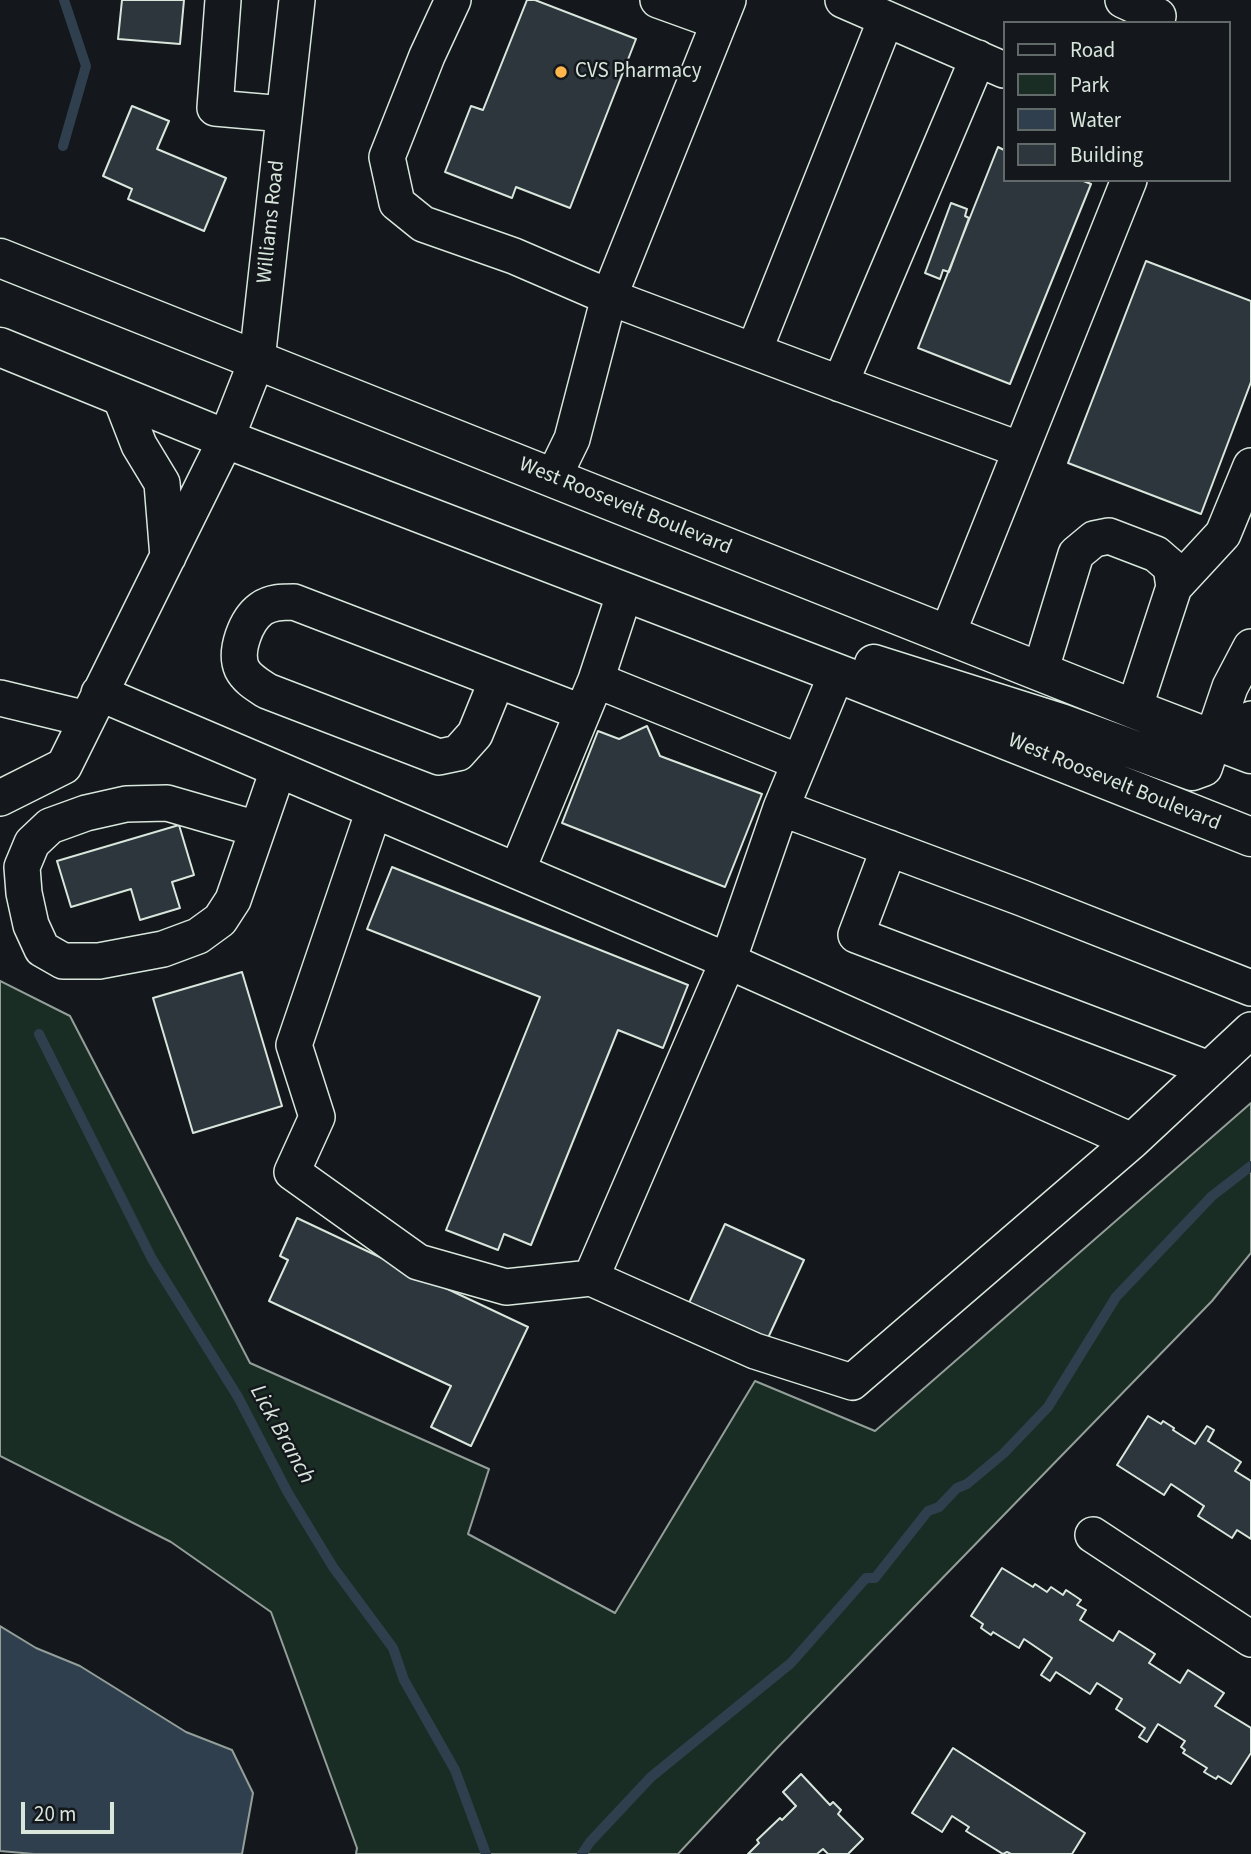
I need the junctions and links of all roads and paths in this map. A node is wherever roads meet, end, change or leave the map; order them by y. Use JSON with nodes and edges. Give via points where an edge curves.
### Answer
{"nodes":[{"id":1,"x":223,"y":0,"type":"edge"},
{"id":2,"x":297,"y":0,"type":"edge"},
{"id":3,"x":453,"y":0,"type":"edge"},
{"id":4,"x":658,"y":0,"type":"edge"},
{"id":5,"x":843,"y":0,"type":"edge"},
{"id":6,"x":1123,"y":0,"type":"edge"},
{"id":7,"x":723,"y":11,"type":"edge"},
{"id":8,"x":1158,"y":16,"type":"dead end"},
{"id":9,"x":886,"y":19,"type":"junction"},
{"id":10,"x":991,"y":64,"type":"edge"},
{"id":11,"x":284,"y":114,"type":"junction"},
{"id":12,"x":1128,"y":182,"type":"edge"},
{"id":13,"x":0,"y":258,"type":"edge"},
{"id":14,"x":610,"y":297,"type":"junction"},
{"id":15,"x":0,"y":347,"type":"edge"},
{"id":16,"x":754,"y":351,"type":"junction"},
{"id":17,"x":257,"y":360,"type":"junction"},
{"id":18,"x":840,"y":384,"type":"junction"},
{"id":19,"x":120,"y":396,"type":"junction"},
{"id":20,"x":226,"y":439,"type":"junction"},
{"id":21,"x":1021,"y":450,"type":"junction"},
{"id":22,"x":1251,"y":466,"type":"edge"},
{"id":23,"x":553,"y":478,"type":"junction"},
{"id":24,"x":168,"y":557,"type":"junction"},
{"id":25,"x":1174,"y":587,"type":"junction"},
{"id":26,"x":625,"y":592,"type":"junction"},
{"id":27,"x":947,"y":635,"type":"junction"},
{"id":28,"x":746,"y":638,"type":"junction"},
{"id":29,"x":1251,"y":647,"type":"edge"},
{"id":30,"x":1040,"y":672,"type":"junction"},
{"id":31,"x":837,"y":673,"type":"junction"},
{"id":32,"x":497,"y":680,"type":"junction"},
{"id":33,"x":596,"y":680,"type":"junction"},
{"id":34,"x":0,"y":698,"type":"edge"},
{"id":35,"x":93,"y":706,"type":"junction"},
{"id":36,"x":1134,"y":709,"type":"junction"},
{"id":37,"x":581,"y":712,"type":"junction"},
{"id":38,"x":1238,"y":741,"type":"edge"},
{"id":39,"x":799,"y":762,"type":"junction"},
{"id":40,"x":278,"y":770,"type":"junction"},
{"id":41,"x":0,"y":798,"type":"edge"},
{"id":42,"x":781,"y":808,"type":"junction"},
{"id":43,"x":374,"y":810,"type":"junction"},
{"id":44,"x":257,"y":829,"type":"junction"},
{"id":45,"x":1250,"y":831,"type":"edge"},
{"id":46,"x":889,"y":848,"type":"junction"},
{"id":47,"x":517,"y":871,"type":"junction"},
{"id":48,"x":727,"y":961,"type":"junction"},
{"id":49,"x":1251,"y":988,"type":"edge"},
{"id":50,"x":1251,"y":1030,"type":"edge"},
{"id":51,"x":1209,"y":1069,"type":"junction"},
{"id":52,"x":1132,"y":1141,"type":"junction"},
{"id":53,"x":591,"y":1278,"type":"junction"},
{"id":54,"x":1093,"y":1535,"type":"dead end"},
{"id":55,"x":1251,"y":1639,"type":"edge"}],
"edges":[{"from":1,"to":11,"type":"street","via":[[215,108]]},
{"from":2,"to":11,"type":"street","name":"Williams Road"},
{"from":3,"to":14,"type":"street","via":[[387,157],[397,203],[423,224]]},
{"from":4,"to":7,"type":"street"},
{"from":5,"to":9,"type":"street"},
{"from":6,"to":8,"type":"street"},
{"from":7,"to":14,"type":"street"},
{"from":9,"to":10,"type":"street"},
{"from":9,"to":16,"type":"street"},
{"from":10,"to":18,"type":"street"},
{"from":11,"to":17,"type":"street","name":"Williams Road"},
{"from":12,"to":21,"type":"street"},
{"from":13,"to":17,"type":"highway","name":"West Roosevelt Boulevard"},
{"from":14,"to":16,"type":"street"},
{"from":14,"to":23,"type":"street","via":[[572,439]]},
{"from":15,"to":19,"type":"highway","name":"West Roosevelt Boulevard"},
{"from":16,"to":18,"type":"street"},
{"from":17,"to":20,"type":"street","name":"Williams Road"},
{"from":17,"to":23,"type":"highway","name":"West Roosevelt Boulevard"},
{"from":18,"to":21,"type":"street"},
{"from":19,"to":20,"type":"highway","name":"West Roosevelt Boulevard"},
{"from":19,"to":24,"type":"street","via":[[139,445],[162,483]]},
{"from":20,"to":24,"type":"street","name":"Williams Road"},
{"from":20,"to":26,"type":"highway","name":"West Roosevelt Boulevard"},
{"from":21,"to":27,"type":"street"},
{"from":22,"to":25,"type":"street","via":[[1223,534]]},
{"from":23,"to":27,"type":"highway","name":"West Roosevelt Boulevard"},
{"from":24,"to":35,"type":"street","name":"Williams Road"},
{"from":25,"to":30,"type":"street","via":[[1171,567],[1156,554],[1109,536],[1094,539],[1076,554]]},
{"from":25,"to":36,"type":"street"},
{"from":26,"to":28,"type":"highway","name":"West Roosevelt Boulevard"},
{"from":26,"to":33,"type":"street"},
{"from":27,"to":30,"type":"highway","name":"West Roosevelt Boulevard"},
{"from":28,"to":31,"type":"highway","name":"West Roosevelt Boulevard"},
{"from":28,"to":38,"type":"highway","via":[[860,659],[1061,723],[1192,771]]},
{"from":29,"to":38,"type":"street","via":[[1230,687]]},
{"from":30,"to":36,"type":"highway","name":"West Roosevelt Boulevard"},
{"from":31,"to":39,"type":"street"},
{"from":31,"to":45,"type":"highway","name":"West Roosevelt Boulevard"},
{"from":32,"to":32,"type":"street","via":[[475,734],[458,753],[439,757],[267,691],[242,669],[240,650],[246,628],[261,609],[276,602],[294,602]]},
{"from":32,"to":37,"type":"street"},
{"from":33,"to":37,"type":"street"},
{"from":33,"to":39,"type":"street"},
{"from":34,"to":35,"type":"street"},
{"from":35,"to":40,"type":"street"},
{"from":35,"to":41,"type":"street","name":"Williams Road","via":[[64,766]]},
{"from":36,"to":38,"type":"highway","name":"West Roosevelt Boulevard"},
{"from":37,"to":47,"type":"street"},
{"from":39,"to":42,"type":"street"},
{"from":40,"to":43,"type":"street"},
{"from":40,"to":44,"type":"street"},
{"from":42,"to":46,"type":"street"},
{"from":42,"to":48,"type":"street"},
{"from":43,"to":47,"type":"street"},
{"from":43,"to":53,"type":"street","via":[[294,1045],[317,1117],[292,1172],[418,1262],[506,1287]]},
{"from":44,"to":44,"type":"street","via":[[233,900],[220,920],[198,936],[163,949],[99,961],[63,961],[42,949],[31,925],[22,867],[32,843],[51,826],[126,804],[167,803]]},
{"from":46,"to":49,"type":"street"},
{"from":46,"to":51,"type":"street","via":[[856,935]]},
{"from":47,"to":48,"type":"street"},
{"from":48,"to":52,"type":"street"},
{"from":48,"to":53,"type":"street"},
{"from":50,"to":51,"type":"street"},
{"from":51,"to":52,"type":"street"},
{"from":52,"to":53,"type":"street","via":[[852,1382],[755,1351]]},
{"from":54,"to":55,"type":"street"}]}
